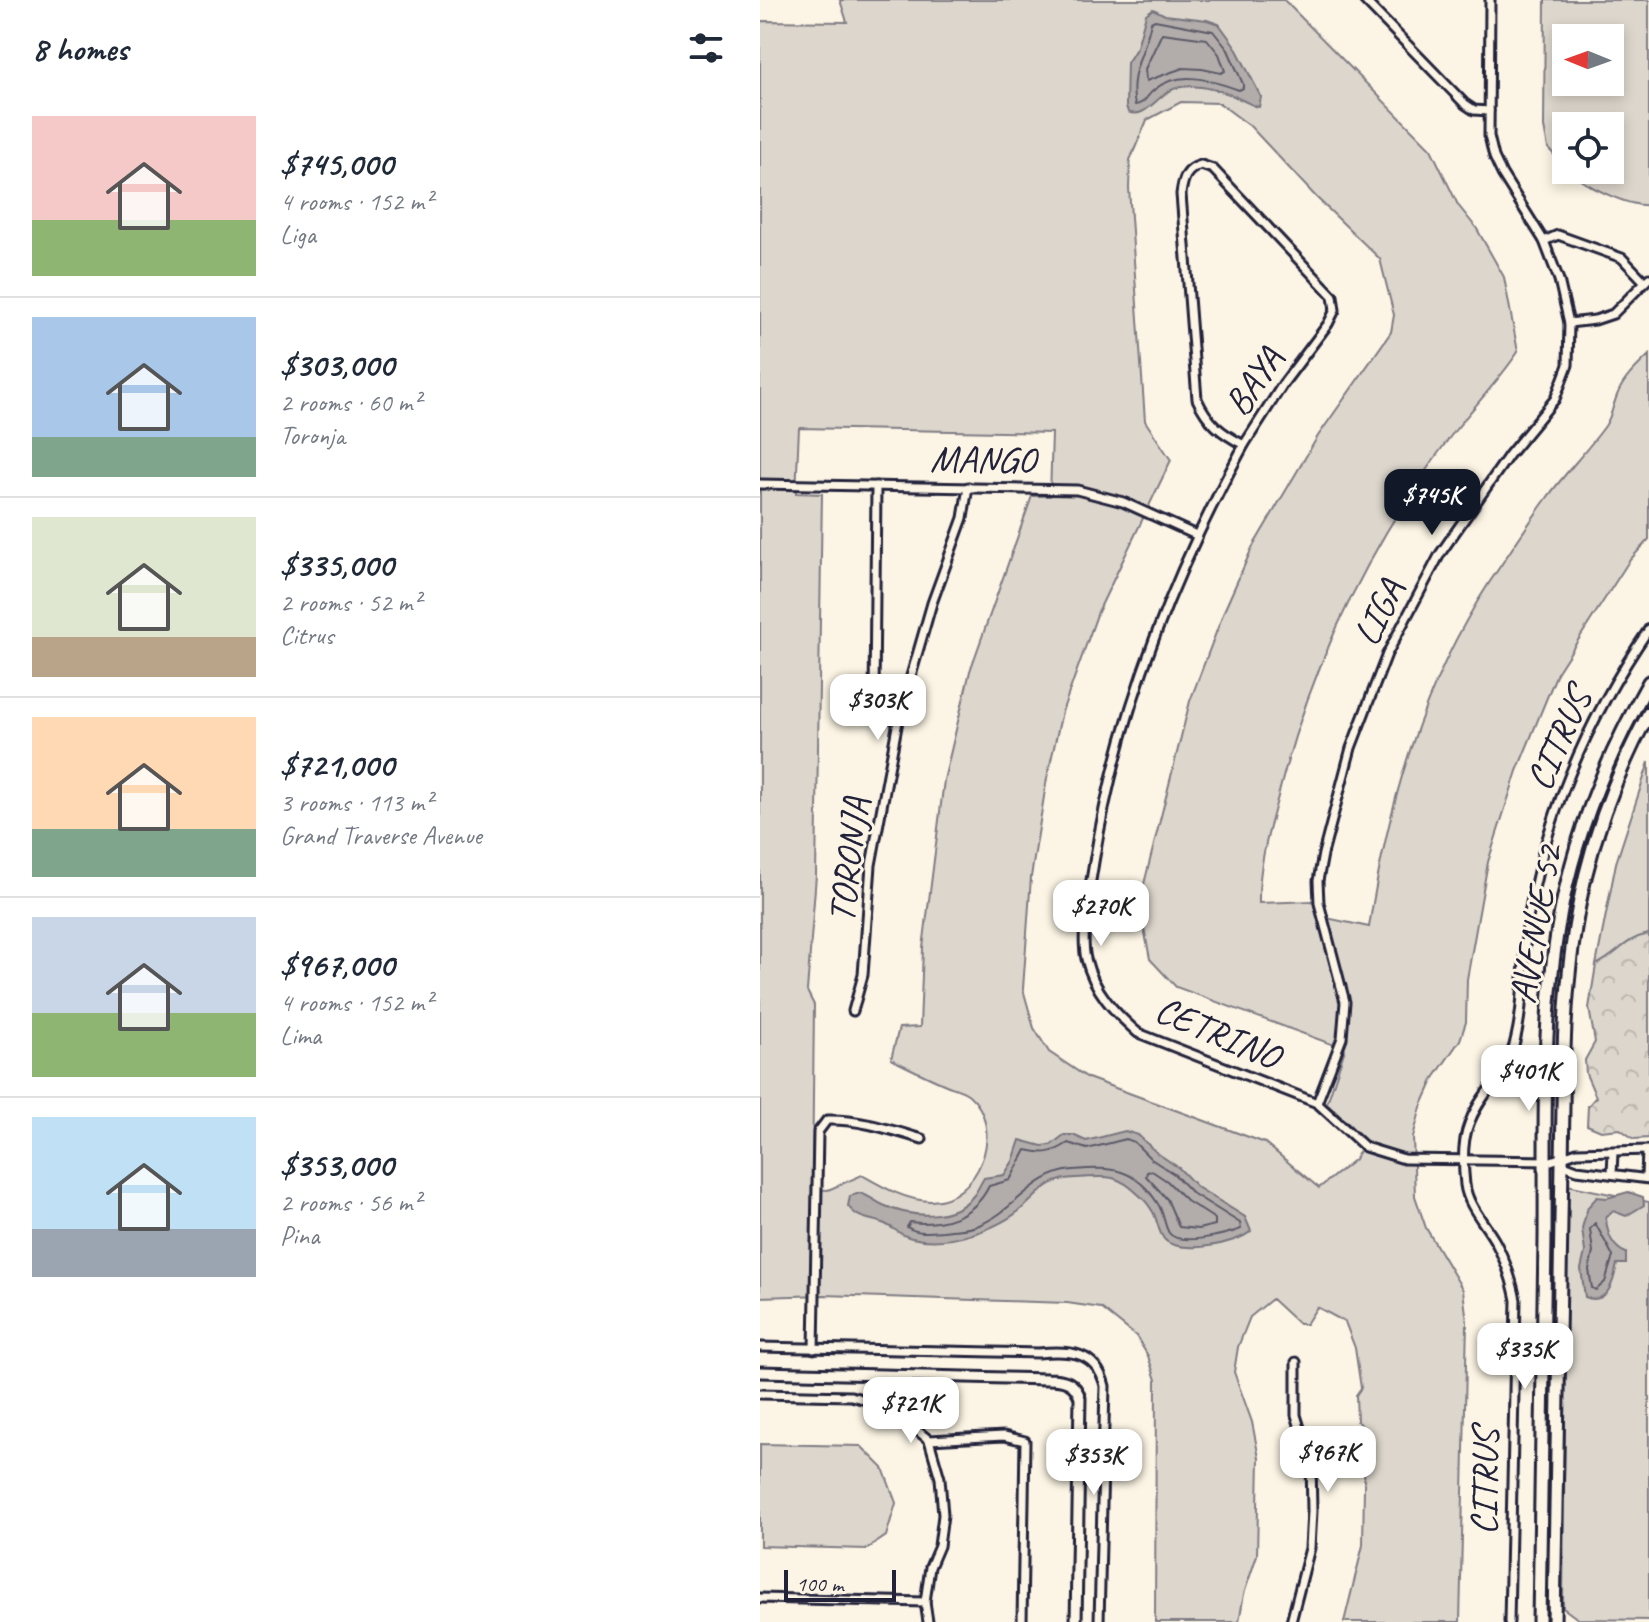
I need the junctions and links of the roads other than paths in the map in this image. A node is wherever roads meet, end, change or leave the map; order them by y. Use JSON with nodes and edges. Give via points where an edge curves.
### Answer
{"nodes":[{"id":1,"x":1364,"y":0,"type":"edge"},
{"id":2,"x":1490,"y":0,"type":"edge"},
{"id":3,"x":1489,"y":111,"type":"junction"},
{"id":4,"x":1544,"y":241,"type":"junction"},
{"id":5,"x":1647,"y":280,"type":"edge"},
{"id":6,"x":1569,"y":323,"type":"junction"},
{"id":7,"x":1244,"y":445,"type":"junction"},
{"id":8,"x":760,"y":484,"type":"edge"},
{"id":9,"x":876,"y":486,"type":"junction"},
{"id":10,"x":968,"y":487,"type":"junction"},
{"id":11,"x":1196,"y":535,"type":"junction"},
{"id":12,"x":1649,"y":629,"type":"edge"},
{"id":13,"x":1649,"y":682,"type":"edge"},
{"id":14,"x":1649,"y":713,"type":"edge"},
{"id":15,"x":898,"y":721,"type":"junction"},
{"id":16,"x":853,"y":1011,"type":"dead end"},
{"id":17,"x":1317,"y":1103,"type":"junction"},
{"id":18,"x":922,"y":1139,"type":"dead end"},
{"id":19,"x":1648,"y":1150,"type":"edge"},
{"id":20,"x":1613,"y":1152,"type":"junction"},
{"id":21,"x":1465,"y":1159,"type":"junction"},
{"id":22,"x":1556,"y":1161,"type":"junction"},
{"id":23,"x":1612,"y":1174,"type":"junction"},
{"id":24,"x":1648,"y":1178,"type":"edge"},
{"id":25,"x":760,"y":1347,"type":"edge"},
{"id":26,"x":814,"y":1349,"type":"junction"},
{"id":27,"x":1296,"y":1362,"type":"dead end"},
{"id":28,"x":760,"y":1372,"type":"edge"},
{"id":29,"x":760,"y":1394,"type":"edge"},
{"id":30,"x":929,"y":1440,"type":"junction"},
{"id":31,"x":760,"y":1598,"type":"edge"},
{"id":32,"x":925,"y":1602,"type":"junction"},
{"id":33,"x":928,"y":1622,"type":"edge"},
{"id":34,"x":1022,"y":1622,"type":"edge"},
{"id":35,"x":1076,"y":1622,"type":"edge"},
{"id":36,"x":1099,"y":1622,"type":"edge"},
{"id":37,"x":1291,"y":1622,"type":"edge"},
{"id":38,"x":1509,"y":1622,"type":"edge"},
{"id":39,"x":1539,"y":1622,"type":"edge"},
{"id":40,"x":1554,"y":1622,"type":"edge"}],
"edges":[{"from":1,"to":3,"type":"street","via":[[1465,104]]},
{"from":2,"to":3,"type":"street","name":"LIGA"},
{"from":3,"to":4,"type":"street","name":"LIGA","via":[[1494,157]]},
{"from":4,"to":5,"type":"street","via":[[1558,235],[1622,258]]},
{"from":4,"to":6,"type":"street","name":"LIGA"},
{"from":5,"to":6,"type":"street","via":[[1613,314]]},
{"from":6,"to":17,"type":"street","name":"LIGA","via":[[1568,365],[1555,399],[1440,554],[1387,654],[1351,748],[1318,881],[1345,1002],[1342,1038]]},
{"from":7,"to":7,"type":"street","name":"BAYA","via":[[1215,428],[1197,399],[1181,194],[1183,180],[1201,165],[1213,169],[1333,296],[1335,310],[1328,324]]},
{"from":7,"to":11,"type":"street","name":"CETRINO"},
{"from":8,"to":9,"type":"street","name":"MANGO"},
{"from":9,"to":10,"type":"street","name":"MANGO"},
{"from":9,"to":15,"type":"street","via":[[875,711]]},
{"from":10,"to":11,"type":"street","name":"MANGO","via":[[1077,490],[1123,502]]},
{"from":10,"to":15,"type":"street","name":"TORONJA","via":[[963,518]]},
{"from":11,"to":17,"type":"street","name":"CETRINO","via":[[1161,617],[1108,784],[1086,957],[1098,991],[1138,1033]]},
{"from":12,"to":21,"type":"street","name":"CITRUS","via":[[1590,727],[1555,812],[1529,914],[1519,1026],[1504,1070],[1469,1124]]},
{"from":13,"to":22,"type":"main road","name":"AVENUE 52","via":[[1600,779],[1563,901],[1551,986]]},
{"from":14,"to":22,"type":"main road","name":"AVENUE 52","via":[[1603,815],[1577,911]]},
{"from":15,"to":16,"type":"street","name":"TORONJA","via":[[871,865],[863,975]]},
{"from":17,"to":21,"type":"street","name":"CETRINO","via":[[1365,1147],[1382,1154]]},
{"from":18,"to":26,"type":"street","via":[[839,1120],[827,1120],[818,1132]]},
{"from":19,"to":20,"type":"street"},
{"from":19,"to":24,"type":"street"},
{"from":20,"to":22,"type":"street","via":[[1577,1152]]},
{"from":20,"to":23,"type":"street"},
{"from":21,"to":22,"type":"street","name":"CETRINO"},
{"from":21,"to":38,"type":"street","name":"CITRUS","via":[[1470,1201],[1505,1261],[1516,1300]]},
{"from":22,"to":23,"type":"street","via":[[1577,1170]]},
{"from":22,"to":39,"type":"main road","name":"AVENUE 52"},
{"from":22,"to":40,"type":"main road","name":"AVENUE 52"},
{"from":23,"to":24,"type":"street"},
{"from":25,"to":26,"type":"street"},
{"from":26,"to":36,"type":"street","via":[[1058,1351],[1090,1360],[1101,1371],[1105,1386]]},
{"from":27,"to":37,"type":"street","via":[[1296,1415],[1311,1463],[1312,1511],[1310,1548]]},
{"from":28,"to":35,"type":"street","via":[[1059,1379],[1073,1385],[1080,1398]]},
{"from":29,"to":30,"type":"street","via":[[851,1396],[887,1406]]},
{"from":30,"to":32,"type":"street","via":[[943,1515]]},
{"from":30,"to":34,"type":"street","via":[[1004,1436],[1025,1441]]},
{"from":31,"to":32,"type":"street"},
{"from":32,"to":33,"type":"street"}]}
